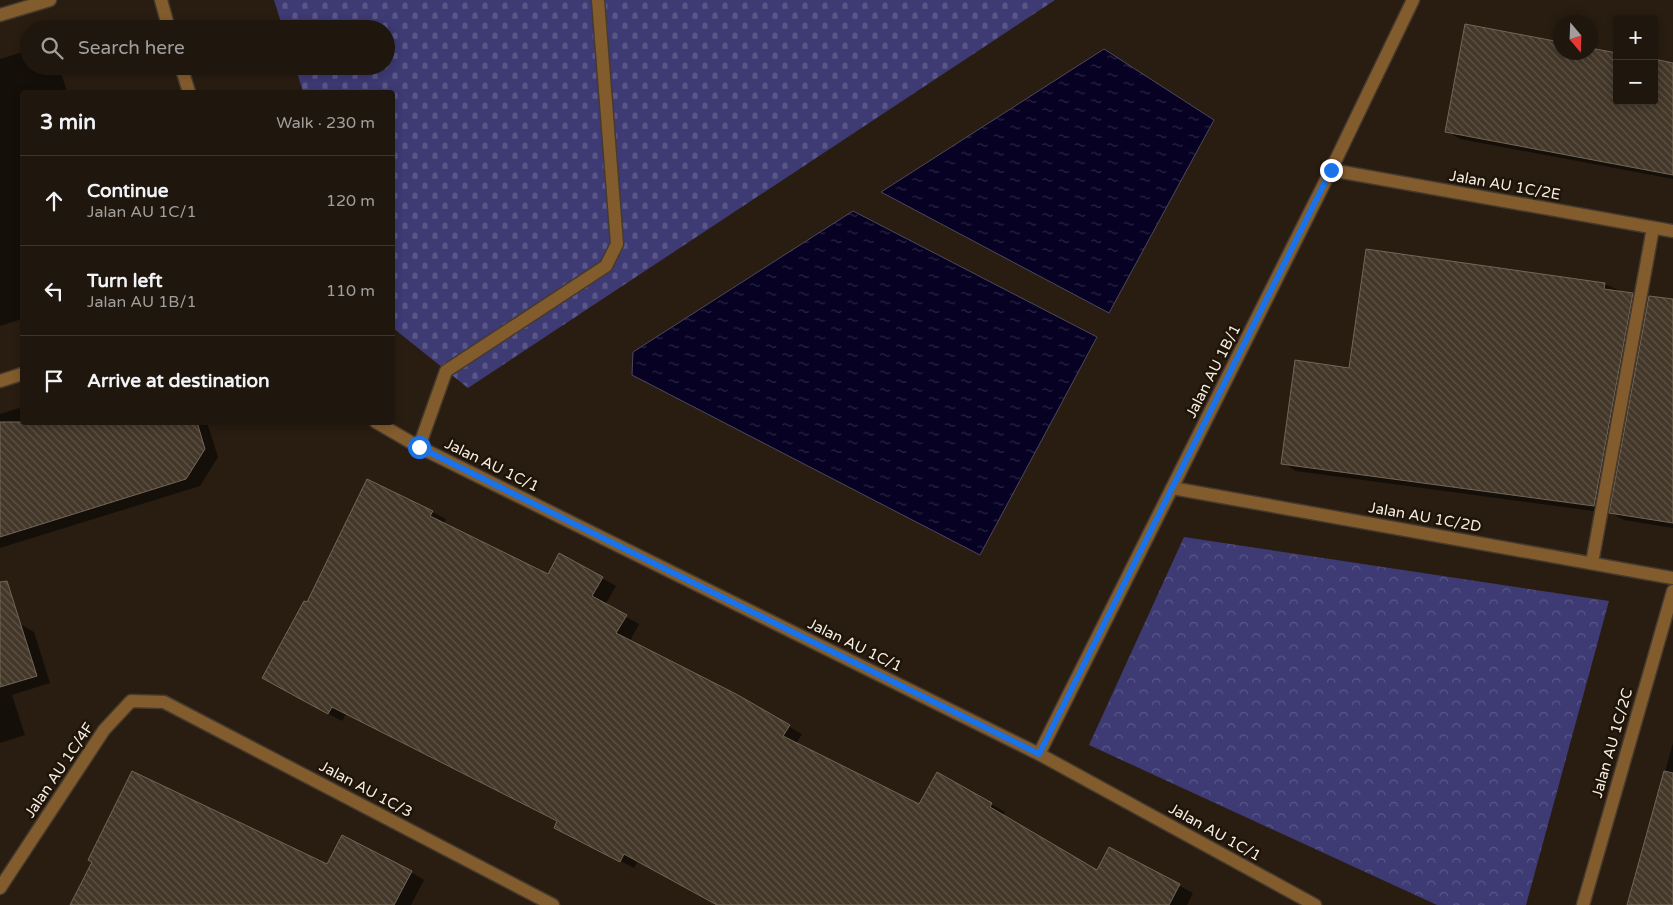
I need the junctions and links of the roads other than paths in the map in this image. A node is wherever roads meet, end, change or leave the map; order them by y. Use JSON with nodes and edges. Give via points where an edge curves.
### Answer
{"nodes":[{"id":1,"x":50,"y":0,"type":"edge"},
{"id":2,"x":161,"y":0,"type":"edge"},
{"id":3,"x":598,"y":0,"type":"edge"},
{"id":4,"x":1413,"y":0,"type":"edge"},
{"id":5,"x":0,"y":15,"type":"edge"},
{"id":6,"x":167,"y":20,"type":"edge"},
{"id":7,"x":184,"y":75,"type":"edge"},
{"id":8,"x":188,"y":90,"type":"edge"},
{"id":9,"x":1331,"y":170,"type":"junction"},
{"id":10,"x":1653,"y":228,"type":"junction"},
{"id":11,"x":1673,"y":231,"type":"edge"},
{"id":12,"x":20,"y":375,"type":"edge"},
{"id":13,"x":0,"y":381,"type":"edge"},
{"id":14,"x":381,"y":425,"type":"edge"},
{"id":15,"x":419,"y":447,"type":"junction"},
{"id":16,"x":1172,"y":488,"type":"junction"},
{"id":17,"x":1592,"y":563,"type":"junction"},
{"id":18,"x":1673,"y":578,"type":"edge"},
{"id":19,"x":1673,"y":591,"type":"edge"},
{"id":20,"x":164,"y":702,"type":"joint"},
{"id":21,"x":1039,"y":754,"type":"junction"},
{"id":22,"x":0,"y":888,"type":"edge"},
{"id":23,"x":553,"y":905,"type":"edge"},
{"id":24,"x":1315,"y":905,"type":"edge"},
{"id":25,"x":1583,"y":905,"type":"edge"}],
"edges":[{"from":1,"to":5,"type":"street"},
{"from":2,"to":6,"type":"street"},
{"from":3,"to":15,"type":"street","via":[[617,244],[606,266],[446,372]]},
{"from":4,"to":9,"type":"street","name":"Jalan AU 1B/1"},
{"from":7,"to":8,"type":"street"},
{"from":9,"to":10,"type":"street","name":"Jalan AU 1C/2E"},
{"from":9,"to":16,"type":"street","name":"Jalan AU 1B/1"},
{"from":10,"to":11,"type":"street","name":"Jalan AU 1C/2E"},
{"from":10,"to":17,"type":"street"},
{"from":12,"to":13,"type":"street"},
{"from":14,"to":15,"type":"street","name":"Jalan AU 1C/1"},
{"from":15,"to":21,"type":"street","name":"Jalan AU 1C/1"},
{"from":16,"to":17,"type":"street","name":"Jalan AU 1C/2D"},
{"from":16,"to":21,"type":"street","name":"Jalan AU 1B/1"},
{"from":17,"to":18,"type":"street","name":"Jalan AU 1C/2D"},
{"from":19,"to":25,"type":"street","name":"Jalan AU 1C/2C"},
{"from":20,"to":22,"type":"street","name":"Jalan AU 1C/4F","via":[[131,701],[104,730]]},
{"from":20,"to":23,"type":"street","name":"Jalan AU 1C/3"},
{"from":21,"to":24,"type":"street","name":"Jalan AU 1C/1"}]}
